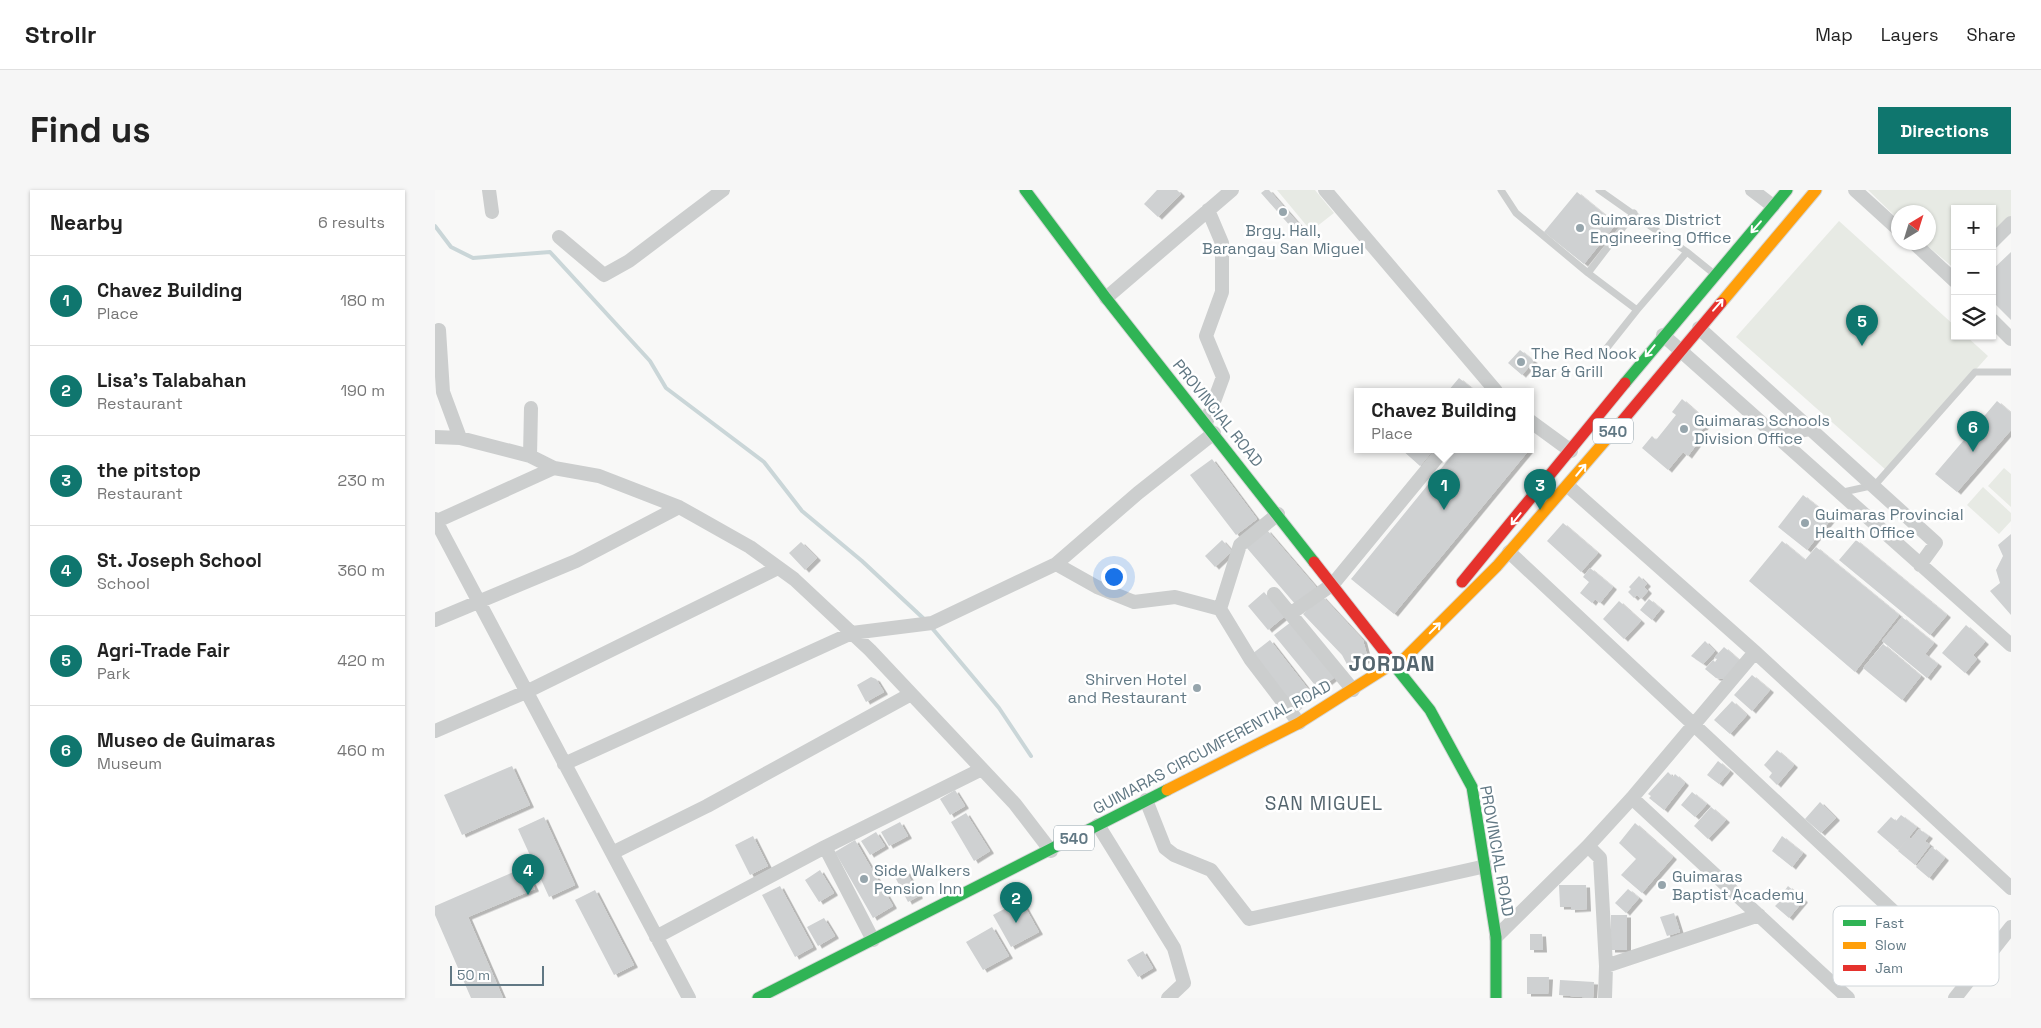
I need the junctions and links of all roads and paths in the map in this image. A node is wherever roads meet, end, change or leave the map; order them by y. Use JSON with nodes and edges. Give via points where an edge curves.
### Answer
{"nodes":[{"id":1,"x":489,"y":190,"type":"edge"},
{"id":2,"x":1025,"y":190,"type":"edge"},
{"id":3,"x":1232,"y":190,"type":"edge"},
{"id":4,"x":1325,"y":190,"type":"edge"},
{"id":5,"x":1501,"y":190,"type":"edge"},
{"id":6,"x":1599,"y":190,"type":"edge"},
{"id":7,"x":1752,"y":190,"type":"edge"},
{"id":8,"x":1787,"y":190,"type":"edge"},
{"id":9,"x":1816,"y":190,"type":"edge"},
{"id":10,"x":1855,"y":190,"type":"edge"},
{"id":11,"x":716,"y":192,"type":"edge"},
{"id":12,"x":1773,"y":206,"type":"junction"},
{"id":13,"x":1208,"y":210,"type":"junction"},
{"id":14,"x":492,"y":212,"type":"dead end"},
{"id":15,"x":1634,"y":213,"type":"junction"},
{"id":16,"x":1891,"y":223,"type":"edge"},
{"id":17,"x":2011,"y":223,"type":"edge"},
{"id":18,"x":559,"y":237,"type":"dead end"},
{"id":19,"x":1996,"y":238,"type":"edge"},
{"id":20,"x":1922,"y":250,"type":"edge"},
{"id":21,"x":1687,"y":252,"type":"junction"},
{"id":22,"x":1588,"y":273,"type":"junction"},
{"id":23,"x":1951,"y":277,"type":"edge"},
{"id":24,"x":1724,"y":281,"type":"junction"},
{"id":25,"x":1106,"y":298,"type":"junction"},
{"id":26,"x":1637,"y":310,"type":"junction"},
{"id":27,"x":1996,"y":324,"type":"edge"},
{"id":28,"x":1699,"y":328,"type":"junction"},
{"id":29,"x":439,"y":330,"type":"dead end"},
{"id":30,"x":1663,"y":336,"type":"junction"},
{"id":31,"x":2011,"y":339,"type":"edge"},
{"id":32,"x":1679,"y":352,"type":"junction"},
{"id":33,"x":1602,"y":354,"type":"dead end"},
{"id":34,"x":2011,"y":372,"type":"edge"},
{"id":35,"x":1631,"y":374,"type":"junction"},
{"id":36,"x":1491,"y":388,"type":"edge"},
{"id":37,"x":1648,"y":388,"type":"junction"},
{"id":38,"x":531,"y":408,"type":"dead end"},
{"id":39,"x":1534,"y":424,"type":"edge"},
{"id":40,"x":1210,"y":428,"type":"junction"},
{"id":41,"x":1810,"y":429,"type":"junction"},
{"id":42,"x":1774,"y":435,"type":"junction"},
{"id":43,"x":435,"y":437,"type":"edge"},
{"id":44,"x":460,"y":438,"type":"junction"},
{"id":45,"x":1571,"y":451,"type":"junction"},
{"id":46,"x":1441,"y":453,"type":"edge"},
{"id":47,"x":530,"y":456,"type":"junction"},
{"id":48,"x":554,"y":468,"type":"junction"},
{"id":49,"x":1875,"y":485,"type":"junction"},
{"id":50,"x":1568,"y":486,"type":"junction"},
{"id":51,"x":1839,"y":493,"type":"junction"},
{"id":52,"x":679,"y":507,"type":"junction"},
{"id":53,"x":1278,"y":514,"type":"junction"},
{"id":54,"x":435,"y":521,"type":"edge"},
{"id":55,"x":1509,"y":552,"type":"junction"},
{"id":56,"x":1055,"y":564,"type":"junction"},
{"id":57,"x":1920,"y":565,"type":"junction"},
{"id":58,"x":779,"y":568,"type":"junction"},
{"id":59,"x":1333,"y":584,"type":"junction"},
{"id":60,"x":1274,"y":594,"type":"dead end"},
{"id":61,"x":478,"y":603,"type":"junction"},
{"id":62,"x":1219,"y":608,"type":"junction"},
{"id":63,"x":1290,"y":614,"type":"junction"},
{"id":64,"x":435,"y":620,"type":"edge"},
{"id":65,"x":852,"y":633,"type":"junction"},
{"id":66,"x":2011,"y":646,"type":"edge"},
{"id":67,"x":1755,"y":652,"type":"junction"},
{"id":68,"x":1396,"y":661,"type":"junction"},
{"id":69,"x":1353,"y":690,"type":"junction"},
{"id":70,"x":526,"y":692,"type":"junction"},
{"id":71,"x":911,"y":694,"type":"junction"},
{"id":72,"x":1299,"y":723,"type":"junction"},
{"id":73,"x":1694,"y":724,"type":"junction"},
{"id":74,"x":435,"y":730,"type":"edge"},
{"id":75,"x":564,"y":764,"type":"junction"},
{"id":76,"x":982,"y":769,"type":"junction"},
{"id":77,"x":1632,"y":798,"type":"junction"},
{"id":78,"x":1146,"y":800,"type":"junction"},
{"id":79,"x":1098,"y":825,"type":"junction"},
{"id":80,"x":1588,"y":846,"type":"junction"},
{"id":81,"x":825,"y":848,"type":"junction"},
{"id":82,"x":1051,"y":851,"type":"junction"},
{"id":83,"x":612,"y":854,"type":"junction"},
{"id":84,"x":1485,"y":866,"type":"junction"},
{"id":85,"x":2011,"y":888,"type":"edge"},
{"id":86,"x":1887,"y":906,"type":"edge"},
{"id":87,"x":1759,"y":915,"type":"junction"},
{"id":88,"x":2011,"y":928,"type":"edge"},
{"id":89,"x":656,"y":937,"type":"junction"},
{"id":90,"x":1496,"y":937,"type":"junction"},
{"id":91,"x":873,"y":940,"type":"junction"},
{"id":92,"x":1999,"y":942,"type":"edge"},
{"id":93,"x":1607,"y":966,"type":"junction"},
{"id":94,"x":1833,"y":984,"type":"edge"},
{"id":95,"x":784,"y":985,"type":"junction"},
{"id":96,"x":1835,"y":986,"type":"edge"},
{"id":97,"x":1963,"y":986,"type":"edge"},
{"id":98,"x":689,"y":998,"type":"edge"},
{"id":99,"x":758,"y":998,"type":"edge"},
{"id":100,"x":791,"y":998,"type":"edge"},
{"id":101,"x":1168,"y":998,"type":"edge"},
{"id":102,"x":1496,"y":998,"type":"edge"},
{"id":103,"x":1605,"y":998,"type":"edge"},
{"id":104,"x":1848,"y":998,"type":"edge"},
{"id":105,"x":1955,"y":998,"type":"edge"}],
"edges":[{"from":1,"to":14,"type":"street"},
{"from":2,"to":25,"type":"main road","name":"PROVINCIAL ROAD"},
{"from":3,"to":13,"type":"street"},
{"from":4,"to":36,"type":"street"},
{"from":5,"to":22,"type":"lane","via":[[1516,213]]},
{"from":6,"to":15,"type":"lane"},
{"from":7,"to":12,"type":"street"},
{"from":8,"to":12,"type":"main road","number":"540"},
{"from":9,"to":24,"type":"main road","number":"540"},
{"from":10,"to":16,"type":"street"},
{"from":11,"to":18,"type":"street","via":[[629,261],[604,275]]},
{"from":12,"to":24,"type":"main road","number":"540","one_way":true},
{"from":13,"to":25,"type":"street"},
{"from":13,"to":40,"type":"street","via":[[1222,243],[1222,292],[1206,336],[1223,377]]},
{"from":15,"to":21,"type":"lane"},
{"from":15,"to":22,"type":"lane"},
{"from":17,"to":19,"type":"street"},
{"from":20,"to":23,"type":"street"},
{"from":21,"to":24,"type":"lane"},
{"from":21,"to":26,"type":"lane"},
{"from":22,"to":26,"type":"lane"},
{"from":28,"to":24,"type":"main road","number":"540","one_way":true},
{"from":24,"to":30,"type":"main road","number":"540"},
{"from":25,"to":40,"type":"main road","name":"PROVINCIAL ROAD"},
{"from":26,"to":33,"type":"lane"},
{"from":27,"to":31,"type":"street"},
{"from":28,"to":32,"type":"main road","number":"540"},
{"from":28,"to":41,"type":"street"},
{"from":29,"to":44,"type":"street","via":[[443,392]]},
{"from":30,"to":32,"type":"street"},
{"from":30,"to":35,"type":"main road","number":"540","one_way":true},
{"from":32,"to":37,"type":"main road","number":"540"},
{"from":32,"to":42,"type":"street"},
{"from":34,"to":49,"type":"lane","via":[[1975,372]]},
{"from":35,"to":37,"type":"main road"},
{"from":35,"to":45,"type":"main road","number":"540"},
{"from":50,"to":37,"type":"main road","number":"540","one_way":true},
{"from":38,"to":47,"type":"street"},
{"from":39,"to":45,"type":"street"},
{"from":40,"to":53,"type":"main road","name":"PROVINCIAL ROAD"},
{"from":40,"to":56,"type":"street"},
{"from":41,"to":42,"type":"street"},
{"from":41,"to":49,"type":"street"},
{"from":42,"to":51,"type":"street"},
{"from":43,"to":44,"type":"street"},
{"from":44,"to":47,"type":"street"},
{"from":45,"to":68,"type":"main road","number":"540","one_way":true},
{"from":46,"to":59,"type":"street"},
{"from":47,"to":48,"type":"street"},
{"from":48,"to":52,"type":"street","via":[[599,476]]},
{"from":48,"to":54,"type":"street"},
{"from":49,"to":51,"type":"lane"},
{"from":49,"to":57,"type":"street","via":[[1936,543]]},
{"from":50,"to":55,"type":"main road","number":"540"},
{"from":50,"to":67,"type":"street"},
{"from":51,"to":57,"type":"street"},
{"from":52,"to":58,"type":"street","via":[[750,547]]},
{"from":52,"to":61,"type":"street","via":[[575,561]]},
{"from":53,"to":59,"type":"main road","name":"PROVINCIAL ROAD"},
{"from":53,"to":62,"type":"street","via":[[1240,545]]},
{"from":54,"to":61,"type":"street"},
{"from":68,"to":55,"type":"main road","number":"540","one_way":true},
{"from":55,"to":73,"type":"street"},
{"from":56,"to":62,"type":"street","via":[[1097,587],[1134,602],[1175,597]]},
{"from":56,"to":65,"type":"street","via":[[932,623]]},
{"from":57,"to":66,"type":"street"},
{"from":58,"to":65,"type":"street"},
{"from":58,"to":70,"type":"street"},
{"from":59,"to":63,"type":"street"},
{"from":59,"to":68,"type":"main road","name":"PROVINCIAL ROAD"},
{"from":60,"to":63,"type":"street"},
{"from":61,"to":64,"type":"street"},
{"from":61,"to":70,"type":"street"},
{"from":62,"to":72,"type":"street","via":[[1251,660]]},
{"from":63,"to":69,"type":"street"},
{"from":65,"to":71,"type":"street"},
{"from":65,"to":75,"type":"street"},
{"from":67,"to":73,"type":"street"},
{"from":67,"to":85,"type":"street"},
{"from":68,"to":69,"type":"main road","name":"GUIMARAS CIRCUMFERENTIAL ROAD","number":"540","via":[[1382,661],[1383,669]]},
{"from":68,"to":84,"type":"main road","name":"PROVINCIAL ROAD","via":[[1430,710],[1472,787]]},
{"from":69,"to":72,"type":"main road","name":"GUIMARAS CIRCUMFERENTIAL ROAD","number":"540"},
{"from":70,"to":74,"type":"street"},
{"from":70,"to":75,"type":"street"},
{"from":71,"to":76,"type":"street"},
{"from":71,"to":83,"type":"street","via":[[707,806]]},
{"from":72,"to":78,"type":"main road","name":"GUIMARAS CIRCUMFERENTIAL ROAD","number":"540"},
{"from":73,"to":77,"type":"street"},
{"from":73,"to":86,"type":"street"},
{"from":75,"to":83,"type":"street"},
{"from":76,"to":81,"type":"street"},
{"from":76,"to":82,"type":"street","via":[[1015,804]]},
{"from":77,"to":80,"type":"street"},
{"from":77,"to":87,"type":"street"},
{"from":78,"to":79,"type":"main road","name":"GUIMARAS CIRCUMFERENTIAL ROAD","number":"540"},
{"from":78,"to":84,"type":"street","via":[[1165,848],[1211,870],[1249,919]]},
{"from":79,"to":82,"type":"main road","name":"GUIMARAS CIRCUMFERENTIAL ROAD","number":"540"},
{"from":79,"to":101,"type":"street","via":[[1174,948],[1184,983]]},
{"from":80,"to":90,"type":"street"},
{"from":80,"to":93,"type":"street","via":[[1600,858]]},
{"from":81,"to":89,"type":"street"},
{"from":81,"to":91,"type":"street"},
{"from":82,"to":91,"type":"main road","name":"GUIMARAS CIRCUMFERENTIAL ROAD","number":"540"},
{"from":83,"to":89,"type":"street"},
{"from":84,"to":90,"type":"main road","name":"PROVINCIAL ROAD"},
{"from":87,"to":93,"type":"street"},
{"from":87,"to":94,"type":"street"},
{"from":88,"to":92,"type":"street"},
{"from":89,"to":98,"type":"street"},
{"from":90,"to":102,"type":"main road","name":"PROVINCIAL ROAD"},
{"from":91,"to":95,"type":"main road","name":"GUIMARAS CIRCUMFERENTIAL ROAD","number":"540"},
{"from":93,"to":103,"type":"street"},
{"from":95,"to":99,"type":"main road","name":"GUIMARAS CIRCUMFERENTIAL ROAD","number":"540"},
{"from":95,"to":100,"type":"street"},
{"from":96,"to":104,"type":"street"},
{"from":97,"to":105,"type":"street"}]}
